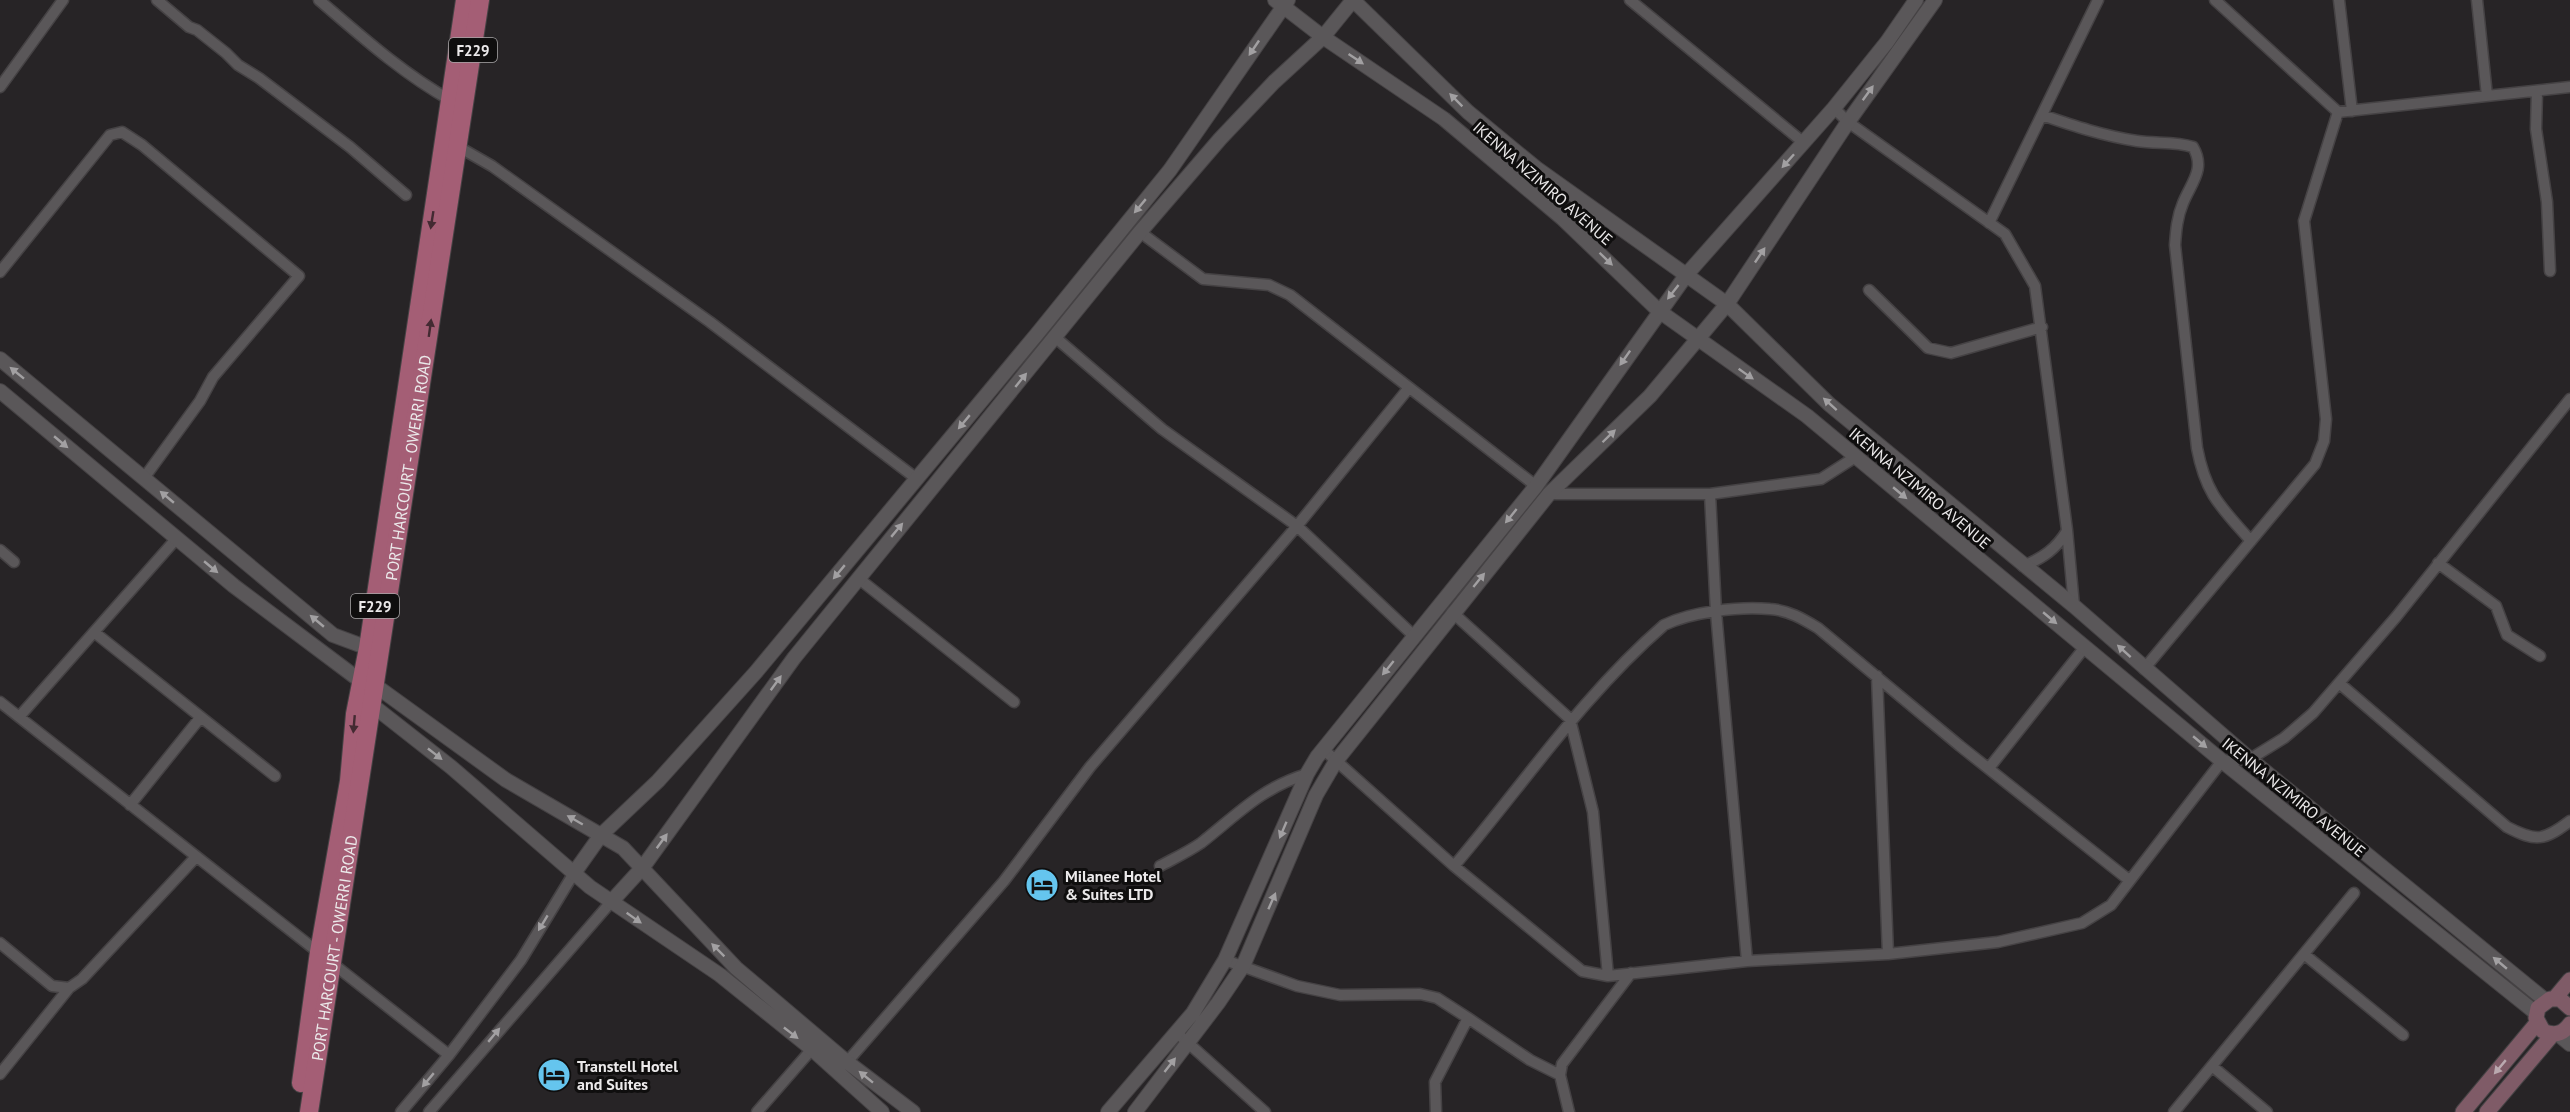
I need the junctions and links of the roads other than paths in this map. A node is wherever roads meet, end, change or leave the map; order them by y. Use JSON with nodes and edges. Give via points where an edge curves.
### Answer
{"nodes":[{"id":1,"x":63,"y":0,"type":"edge"},
{"id":2,"x":157,"y":0,"type":"edge"},
{"id":3,"x":319,"y":0,"type":"edge"},
{"id":4,"x":465,"y":0,"type":"edge"},
{"id":5,"x":480,"y":0,"type":"edge"},
{"id":6,"x":1353,"y":0,"type":"edge"},
{"id":7,"x":1630,"y":0,"type":"edge"},
{"id":8,"x":1916,"y":0,"type":"edge"},
{"id":9,"x":1935,"y":0,"type":"edge"},
{"id":10,"x":2098,"y":0,"type":"edge"},
{"id":11,"x":2215,"y":0,"type":"edge"},
{"id":12,"x":2338,"y":0,"type":"edge"},
{"id":13,"x":2477,"y":0,"type":"edge"},
{"id":14,"x":1282,"y":2,"type":"edge"},
{"id":15,"x":1323,"y":37,"type":"junction"},
{"id":16,"x":0,"y":87,"type":"edge"},
{"id":17,"x":2570,"y":87,"type":"edge"},
{"id":18,"x":2537,"y":91,"type":"junction"},
{"id":19,"x":2487,"y":96,"type":"junction"},
{"id":20,"x":450,"y":100,"type":"junction"},
{"id":21,"x":1834,"y":108,"type":"junction"},
{"id":22,"x":2352,"y":111,"type":"junction"},
{"id":23,"x":2338,"y":112,"type":"junction"},
{"id":24,"x":2042,"y":115,"type":"junction"},
{"id":25,"x":1848,"y":122,"type":"junction"},
{"id":26,"x":1803,"y":142,"type":"junction"},
{"id":27,"x":457,"y":146,"type":"junction"},
{"id":28,"x":406,"y":195,"type":"dead end"},
{"id":29,"x":1989,"y":223,"type":"junction"},
{"id":30,"x":1140,"y":232,"type":"junction"},
{"id":31,"x":2550,"y":271,"type":"dead end"},
{"id":32,"x":0,"y":272,"type":"edge"},
{"id":33,"x":1687,"y":274,"type":"junction"},
{"id":34,"x":1869,"y":290,"type":"dead end"},
{"id":35,"x":1727,"y":304,"type":"junction"},
{"id":36,"x":1659,"y":310,"type":"junction"},
{"id":37,"x":2042,"y":327,"type":"junction"},
{"id":38,"x":1056,"y":338,"type":"junction"},
{"id":39,"x":1698,"y":340,"type":"junction"},
{"id":40,"x":0,"y":359,"type":"edge"},
{"id":41,"x":1408,"y":389,"type":"junction"},
{"id":42,"x":2,"y":397,"type":"edge"},
{"id":43,"x":2570,"y":399,"type":"edge"},
{"id":44,"x":1857,"y":456,"type":"junction"},
{"id":45,"x":144,"y":478,"type":"junction"},
{"id":46,"x":917,"y":479,"type":"junction"},
{"id":47,"x":1536,"y":486,"type":"junction"},
{"id":48,"x":1549,"y":494,"type":"junction"},
{"id":49,"x":1710,"y":494,"type":"junction"},
{"id":50,"x":1297,"y":526,"type":"junction"},
{"id":51,"x":2067,"y":530,"type":"junction"},
{"id":52,"x":177,"y":538,"type":"junction"},
{"id":53,"x":2251,"y":541,"type":"junction"},
{"id":54,"x":0,"y":550,"type":"edge"},
{"id":55,"x":14,"y":562,"type":"dead end"},
{"id":56,"x":2438,"y":563,"type":"junction"},
{"id":57,"x":2023,"y":566,"type":"junction"},
{"id":58,"x":858,"y":578,"type":"junction"},
{"id":59,"x":2074,"y":606,"type":"junction"},
{"id":60,"x":1452,"y":612,"type":"junction"},
{"id":61,"x":1716,"y":612,"type":"junction"},
{"id":62,"x":94,"y":632,"type":"junction"},
{"id":63,"x":1414,"y":636,"type":"junction"},
{"id":64,"x":2085,"y":647,"type":"junction"},
{"id":65,"x":368,"y":648,"type":"junction"},
{"id":66,"x":2540,"y":656,"type":"dead end"},
{"id":67,"x":2144,"y":669,"type":"junction"},
{"id":68,"x":1877,"y":676,"type":"junction"},
{"id":69,"x":2339,"y":683,"type":"junction"},
{"id":70,"x":369,"y":684,"type":"junction"},
{"id":71,"x":0,"y":702,"type":"edge"},
{"id":72,"x":1014,"y":702,"type":"dead end"},
{"id":73,"x":372,"y":705,"type":"junction"},
{"id":74,"x":19,"y":717,"type":"junction"},
{"id":75,"x":200,"y":718,"type":"junction"},
{"id":76,"x":1570,"y":719,"type":"junction"},
{"id":77,"x":1323,"y":749,"type":"junction"},
{"id":78,"x":2250,"y":759,"type":"junction"},
{"id":79,"x":1336,"y":761,"type":"junction"},
{"id":80,"x":2222,"y":761,"type":"junction"},
{"id":81,"x":1989,"y":768,"type":"junction"},
{"id":82,"x":1307,"y":774,"type":"junction"},
{"id":83,"x":275,"y":776,"type":"dead end"},
{"id":84,"x":130,"y":805,"type":"junction"},
{"id":85,"x":2570,"y":821,"type":"edge"},
{"id":86,"x":601,"y":835,"type":"junction"},
{"id":87,"x":195,"y":858,"type":"junction"},
{"id":88,"x":1160,"y":866,"type":"dead end"},
{"id":89,"x":1454,"y":866,"type":"junction"},
{"id":90,"x":643,"y":867,"type":"junction"},
{"id":91,"x":574,"y":873,"type":"junction"},
{"id":92,"x":2130,"y":880,"type":"junction"},
{"id":93,"x":2354,"y":893,"type":"dead end"},
{"id":94,"x":611,"y":902,"type":"junction"},
{"id":95,"x":0,"y":943,"type":"edge"},
{"id":96,"x":1888,"y":954,"type":"junction"},
{"id":97,"x":2304,"y":954,"type":"junction"},
{"id":98,"x":325,"y":957,"type":"junction"},
{"id":99,"x":1225,"y":960,"type":"junction"},
{"id":100,"x":1747,"y":961,"type":"junction"},
{"id":101,"x":1243,"y":966,"type":"junction"},
{"id":102,"x":1631,"y":974,"type":"junction"},
{"id":103,"x":1608,"y":976,"type":"junction"},
{"id":104,"x":2570,"y":980,"type":"edge"},
{"id":105,"x":69,"y":988,"type":"junction"},
{"id":106,"x":2570,"y":1008,"type":"edge"},
{"id":107,"x":2543,"y":1009,"type":"junction"},
{"id":108,"x":1468,"y":1018,"type":"junction"},
{"id":109,"x":1177,"y":1033,"type":"junction"},
{"id":110,"x":2563,"y":1034,"type":"edge"},
{"id":111,"x":2403,"y":1035,"type":"dead end"},
{"id":112,"x":1188,"y":1042,"type":"junction"},
{"id":113,"x":812,"y":1049,"type":"junction"},
{"id":114,"x":449,"y":1055,"type":"junction"},
{"id":115,"x":847,"y":1062,"type":"junction"},
{"id":116,"x":2212,"y":1066,"type":"junction"},
{"id":117,"x":0,"y":1074,"type":"edge"},
{"id":118,"x":1560,"y":1075,"type":"junction"},
{"id":119,"x":297,"y":1112,"type":"edge"},
{"id":120,"x":309,"y":1112,"type":"edge"},
{"id":121,"x":401,"y":1112,"type":"edge"},
{"id":122,"x":429,"y":1112,"type":"edge"},
{"id":123,"x":757,"y":1112,"type":"edge"},
{"id":124,"x":882,"y":1112,"type":"edge"},
{"id":125,"x":913,"y":1112,"type":"edge"},
{"id":126,"x":1108,"y":1112,"type":"edge"},
{"id":127,"x":1135,"y":1112,"type":"edge"},
{"id":128,"x":1265,"y":1112,"type":"edge"},
{"id":129,"x":1436,"y":1112,"type":"edge"},
{"id":130,"x":1569,"y":1112,"type":"edge"},
{"id":131,"x":2174,"y":1112,"type":"edge"},
{"id":132,"x":2267,"y":1112,"type":"edge"},
{"id":133,"x":2463,"y":1112,"type":"edge"},
{"id":134,"x":2487,"y":1112,"type":"edge"}],
"edges":[{"from":1,"to":16,"type":"street"},
{"from":2,"to":28,"type":"street","via":[[350,147]]},
{"from":3,"to":20,"type":"street","via":[[370,44]]},
{"from":4,"to":20,"type":"main road","name":"PORT HARCOURT - OWERRI ROAD","number":"F229"},
{"from":5,"to":27,"type":"main road","name":"PORT HARCOURT - OWERRI ROAD","number":"F229"},
{"from":6,"to":15,"type":"street"},
{"from":33,"to":6,"type":"street","name":"IKENNA NZIMIRO AVENUE","one_way":true,"via":[[1536,168],[1485,126]]},
{"from":7,"to":26,"type":"street"},
{"from":8,"to":21,"type":"street"},
{"from":25,"to":9,"type":"street","one_way":true},
{"from":10,"to":24,"type":"street"},
{"from":11,"to":23,"type":"street"},
{"from":12,"to":22,"type":"street"},
{"from":13,"to":19,"type":"street"},
{"from":14,"to":15,"type":"street","name":"IKENNA NZIMIRO AVENUE"},
{"from":14,"to":46,"type":"street","one_way":true,"via":[[1170,170]]},
{"from":15,"to":30,"type":"street","via":[[1274,82]]},
{"from":15,"to":36,"type":"street","name":"IKENNA NZIMIRO AVENUE","one_way":true,"via":[[1444,119],[1562,218]]},
{"from":17,"to":18,"type":"street"},
{"from":18,"to":19,"type":"street"},
{"from":18,"to":31,"type":"street","via":[[2536,129],[2547,202]]},
{"from":19,"to":22,"type":"street"},
{"from":20,"to":65,"type":"main road","name":"PORT HARCOURT - OWERRI ROAD","number":"F229","one_way":true},
{"from":21,"to":25,"type":"street"},
{"from":21,"to":26,"type":"street"},
{"from":22,"to":23,"type":"street"},
{"from":23,"to":53,"type":"street","via":[[2304,221],[2326,419],[2324,441],[2315,464]]},
{"from":24,"to":29,"type":"street"},
{"from":24,"to":53,"type":"street","via":[[2089,132],[2182,143],[2193,147],[2198,156],[2200,167],[2176,226],[2175,245],[2197,448],[2202,476],[2212,497]]},
{"from":25,"to":29,"type":"street"},
{"from":35,"to":25,"type":"street","one_way":true},
{"from":26,"to":33,"type":"street","one_way":true},
{"from":27,"to":46,"type":"street","via":[[492,166],[710,322]]},
{"from":70,"to":27,"type":"main road","name":"PORT HARCOURT - OWERRI ROAD","number":"F229","one_way":true},
{"from":29,"to":37,"type":"street","via":[[2005,234],[2035,286]]},
{"from":30,"to":38,"type":"street"},
{"from":30,"to":41,"type":"street","via":[[1203,279],[1269,285],[1290,295]]},
{"from":32,"to":45,"type":"street","via":[[110,135],[122,132],[299,276],[213,377]]},
{"from":33,"to":35,"type":"street","name":"IKENNA NZIMIRO AVENUE"},
{"from":33,"to":36,"type":"street","one_way":true},
{"from":34,"to":37,"type":"street","via":[[1928,348],[1951,353]]},
{"from":35,"to":39,"type":"street"},
{"from":57,"to":35,"type":"street","name":"IKENNA NZIMIRO AVENUE","one_way":true,"via":[[1829,404]]},
{"from":36,"to":39,"type":"street","name":"IKENNA NZIMIRO AVENUE"},
{"from":36,"to":47,"type":"street","one_way":true},
{"from":37,"to":51,"type":"street"},
{"from":38,"to":50,"type":"street","via":[[1162,429]]},
{"from":58,"to":38,"type":"street","one_way":true},
{"from":39,"to":44,"type":"street","name":"IKENNA NZIMIRO AVENUE","one_way":true},
{"from":48,"to":39,"type":"street","one_way":true,"via":[[1650,396]]},
{"from":45,"to":40,"type":"street","one_way":true},
{"from":41,"to":47,"type":"street"},
{"from":41,"to":50,"type":"street"},
{"from":42,"to":52,"type":"street","one_way":true},
{"from":43,"to":56,"type":"street"},
{"from":44,"to":49,"type":"street","via":[[1821,479]]},
{"from":44,"to":64,"type":"street","name":"IKENNA NZIMIRO AVENUE","one_way":true},
{"from":65,"to":45,"type":"street","one_way":true,"via":[[333,635]]},
{"from":46,"to":86,"type":"street","one_way":true,"via":[[756,672],[658,781]]},
{"from":47,"to":63,"type":"street","one_way":true},
{"from":48,"to":49,"type":"street"},
{"from":60,"to":48,"type":"street","one_way":true},
{"from":49,"to":61,"type":"street"},
{"from":50,"to":63,"type":"street"},
{"from":50,"to":115,"type":"street","via":[[1090,767],[1004,881]]},
{"from":51,"to":57,"type":"street","via":[[2041,559]]},
{"from":51,"to":59,"type":"street"},
{"from":52,"to":62,"type":"street"},
{"from":52,"to":70,"type":"street","one_way":true,"via":[[234,586]]},
{"from":53,"to":67,"type":"street"},
{"from":54,"to":55,"type":"street"},
{"from":56,"to":66,"type":"street","via":[[2496,606],[2507,636]]},
{"from":56,"to":69,"type":"street"},
{"from":57,"to":59,"type":"street","name":"IKENNA NZIMIRO AVENUE"},
{"from":58,"to":72,"type":"street"},
{"from":90,"to":58,"type":"street","one_way":true,"via":[[794,658]]},
{"from":67,"to":59,"type":"street","name":"IKENNA NZIMIRO AVENUE","one_way":true},
{"from":60,"to":76,"type":"street"},
{"from":60,"to":79,"type":"street"},
{"from":61,"to":68,"type":"street","via":[[1770,609],[1796,615]]},
{"from":61,"to":76,"type":"street","via":[[1680,617],[1664,625]]},
{"from":61,"to":100,"type":"street"},
{"from":62,"to":74,"type":"street"},
{"from":62,"to":75,"type":"street"},
{"from":63,"to":77,"type":"street","one_way":true},
{"from":64,"to":80,"type":"street","name":"IKENNA NZIMIRO AVENUE","one_way":true},
{"from":64,"to":81,"type":"street"},
{"from":65,"to":70,"type":"main road","name":"PORT HARCOURT - OWERRI ROAD","number":"F229"},
{"from":67,"to":78,"type":"street","name":"IKENNA NZIMIRO AVENUE"},
{"from":68,"to":81,"type":"street"},
{"from":68,"to":96,"type":"street"},
{"from":69,"to":78,"type":"street","via":[[2284,738]]},
{"from":69,"to":85,"type":"street","via":[[2507,827],[2528,838],[2550,836]]},
{"from":70,"to":73,"type":"main road","name":"PORT HARCOURT - OWERRI ROAD","number":"F229"},
{"from":86,"to":70,"type":"street","one_way":true,"via":[[506,780]]},
{"from":70,"to":98,"type":"main road","name":"PORT HARCOURT - OWERRI ROAD","number":"F229","one_way":true,"via":[[355,714]]},
{"from":71,"to":74,"type":"street"},
{"from":73,"to":91,"type":"street","one_way":true},
{"from":73,"to":98,"type":"main road","name":"PORT HARCOURT - OWERRI ROAD","number":"F229"},
{"from":74,"to":84,"type":"street"},
{"from":75,"to":83,"type":"street"},
{"from":75,"to":84,"type":"street"},
{"from":76,"to":89,"type":"street"},
{"from":76,"to":103,"type":"street","via":[[1593,812]]},
{"from":77,"to":79,"type":"street"},
{"from":77,"to":82,"type":"street"},
{"from":78,"to":80,"type":"street"},
{"from":107,"to":78,"type":"street","name":"IKENNA NZIMIRO AVENUE","one_way":true},
{"from":79,"to":89,"type":"street"},
{"from":101,"to":79,"type":"street","one_way":true,"via":[[1316,795]]},
{"from":80,"to":92,"type":"street"},
{"from":80,"to":107,"type":"street","name":"IKENNA NZIMIRO AVENUE"},
{"from":81,"to":92,"type":"street"},
{"from":82,"to":88,"type":"street","via":[[1261,794],[1198,844]]},
{"from":82,"to":99,"type":"street","one_way":true},
{"from":84,"to":87,"type":"street"},
{"from":86,"to":90,"type":"street"},
{"from":86,"to":91,"type":"street"},
{"from":87,"to":98,"type":"street"},
{"from":87,"to":105,"type":"street","via":[[82,979]]},
{"from":89,"to":103,"type":"street","via":[[1582,971]]},
{"from":90,"to":94,"type":"street"},
{"from":115,"to":90,"type":"street","one_way":true,"via":[[719,951]]},
{"from":91,"to":94,"type":"street"},
{"from":91,"to":114,"type":"street","one_way":true,"via":[[521,960]]},
{"from":92,"to":96,"type":"street","via":[[2111,905],[2082,923],[1998,942]]},
{"from":93,"to":97,"type":"street"},
{"from":94,"to":113,"type":"street","one_way":true,"via":[[720,975]]},
{"from":122,"to":94,"type":"street","one_way":true},
{"from":95,"to":105,"type":"street","via":[[52,987]]},
{"from":96,"to":100,"type":"street"},
{"from":97,"to":111,"type":"street"},
{"from":97,"to":116,"type":"street"},
{"from":98,"to":114,"type":"street"},
{"from":98,"to":119,"type":"main road","name":"PORT HARCOURT - OWERRI ROAD","number":"F229"},
{"from":98,"to":120,"type":"main road","name":"PORT HARCOURT - OWERRI ROAD","number":"F229"},
{"from":99,"to":101,"type":"street"},
{"from":99,"to":109,"type":"street"},
{"from":100,"to":102,"type":"street"},
{"from":101,"to":108,"type":"street","via":[[1297,986],[1340,995],[1420,994],[1437,998]]},
{"from":101,"to":112,"type":"street"},
{"from":102,"to":103,"type":"street"},
{"from":102,"to":118,"type":"street","via":[[1566,1058]]},
{"from":104,"to":107,"type":"main road"},
{"from":105,"to":117,"type":"street"},
{"from":106,"to":107,"type":"main road","via":[[2565,1002]]},
{"from":107,"to":110,"type":"main road","via":[[2543,1031]]},
{"from":107,"to":133,"type":"main road","one_way":true},
{"from":108,"to":118,"type":"street","via":[[1530,1060]]},
{"from":108,"to":129,"type":"street","via":[[1435,1083]]},
{"from":109,"to":112,"type":"street"},
{"from":109,"to":126,"type":"street"},
{"from":110,"to":134,"type":"main road"},
{"from":127,"to":112,"type":"street","one_way":true},
{"from":112,"to":128,"type":"street"},
{"from":113,"to":123,"type":"street"},
{"from":113,"to":124,"type":"street"},
{"from":114,"to":121,"type":"street","one_way":true},
{"from":125,"to":115,"type":"street","one_way":true},
{"from":116,"to":131,"type":"street"},
{"from":116,"to":132,"type":"street"},
{"from":118,"to":130,"type":"street"}]}
